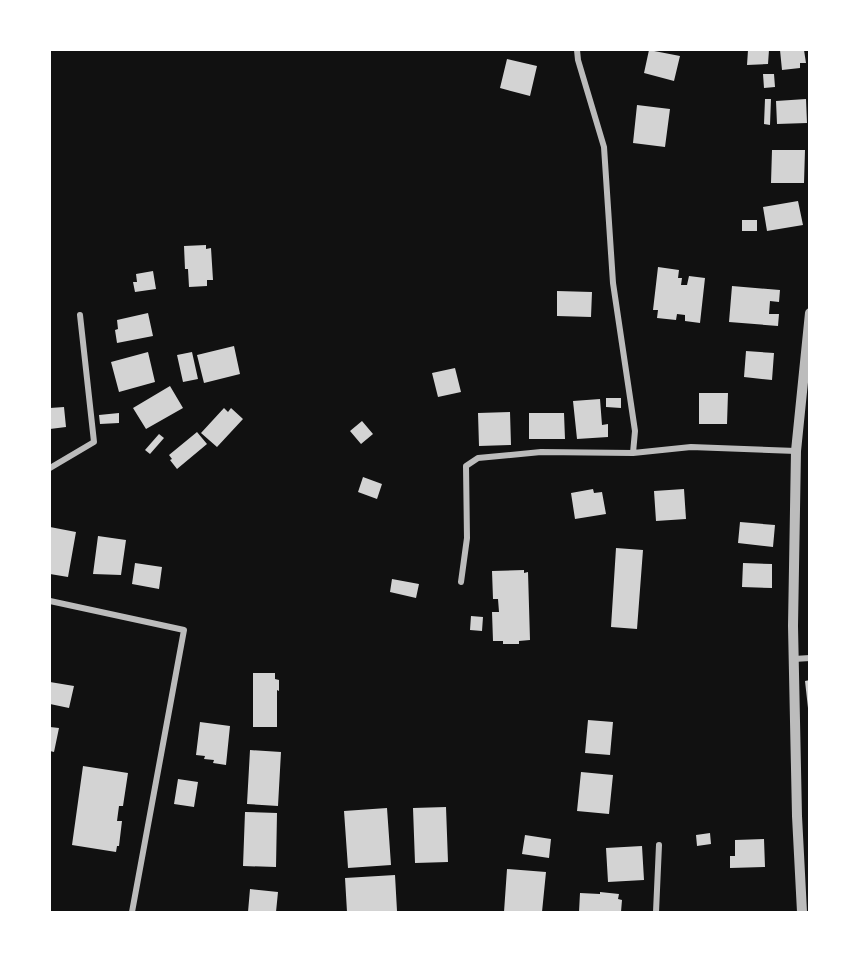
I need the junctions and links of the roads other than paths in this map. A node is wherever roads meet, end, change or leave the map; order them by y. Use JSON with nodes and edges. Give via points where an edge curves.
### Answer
{"nodes":[{"id":1,"x":577,"y":50,"type":"edge"},
{"id":2,"x":810,"y":313,"type":"edge"},
{"id":3,"x":80,"y":315,"type":"dead end"},
{"id":4,"x":796,"y":451,"type":"junction"},
{"id":5,"x":633,"y":453,"type":"junction"},
{"id":6,"x":50,"y":468,"type":"edge"},
{"id":7,"x":462,"y":582,"type":"dead end"},
{"id":8,"x":50,"y":600,"type":"edge"},
{"id":9,"x":810,"y":658,"type":"edge"},
{"id":10,"x":794,"y":659,"type":"junction"},
{"id":11,"x":810,"y":815,"type":"edge"},
{"id":12,"x":797,"y":816,"type":"junction"},
{"id":13,"x":659,"y":845,"type":"dead end"},
{"id":14,"x":132,"y":912,"type":"edge"},
{"id":15,"x":656,"y":912,"type":"edge"},
{"id":16,"x":802,"y":912,"type":"edge"}],
"edges":[{"from":1,"to":5,"type":"street","via":[[604,147],[613,283],[635,431]]},
{"from":2,"to":4,"type":"street"},
{"from":3,"to":6,"type":"street","via":[[94,442]]},
{"from":4,"to":5,"type":"street","via":[[691,447]]},
{"from":4,"to":10,"type":"street"},
{"from":5,"to":7,"type":"street","via":[[541,452],[478,458],[466,466],[467,538]]},
{"from":8,"to":14,"type":"street","via":[[184,630]]},
{"from":9,"to":10,"type":"street"},
{"from":10,"to":12,"type":"street"},
{"from":11,"to":12,"type":"street"},
{"from":12,"to":16,"type":"street"},
{"from":13,"to":15,"type":"street"}]}
